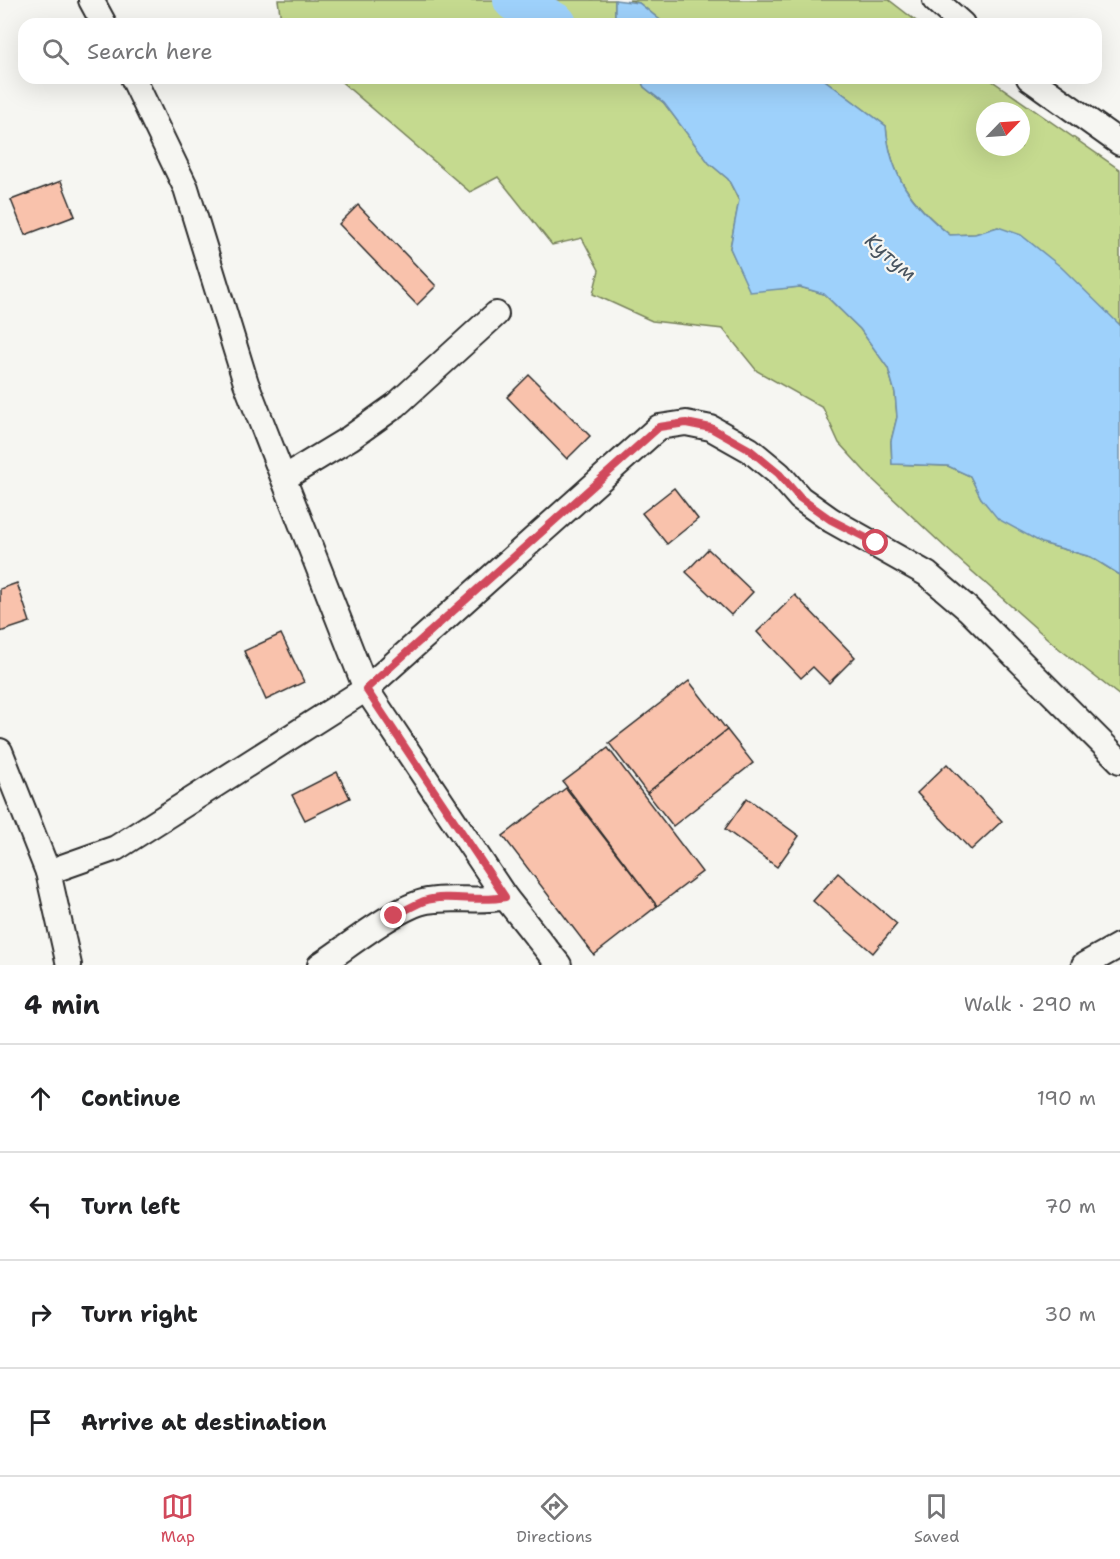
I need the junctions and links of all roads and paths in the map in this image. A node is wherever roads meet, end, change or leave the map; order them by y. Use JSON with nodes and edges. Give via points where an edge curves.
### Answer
{"nodes":[{"id":1,"x":91,"y":0,"type":"edge"},
{"id":2,"x":935,"y":0,"type":"edge"},
{"id":3,"x":101,"y":18,"type":"edge"},
{"id":4,"x":955,"y":18,"type":"edge"},
{"id":5,"x":136,"y":84,"type":"edge"},
{"id":6,"x":1037,"y":84,"type":"edge"},
{"id":7,"x":1120,"y":143,"type":"edge"},
{"id":8,"x":496,"y":314,"type":"dead end"},
{"id":9,"x":284,"y":478,"type":"junction"},
{"id":10,"x":366,"y":689,"type":"junction"},
{"id":11,"x":0,"y":751,"type":"edge"},
{"id":12,"x":1120,"y":762,"type":"edge"},
{"id":13,"x":48,"y":872,"type":"junction"},
{"id":14,"x":505,"y":897,"type":"junction"},
{"id":15,"x":1120,"y":945,"type":"edge"},
{"id":16,"x":69,"y":965,"type":"edge"},
{"id":17,"x":320,"y":965,"type":"edge"},
{"id":18,"x":559,"y":965,"type":"edge"},
{"id":19,"x":1084,"y":965,"type":"edge"}],
"edges":[{"from":1,"to":3,"type":"street"},
{"from":2,"to":4,"type":"street"},
{"from":5,"to":9,"type":"street","via":[[186,188],[228,330]]},
{"from":6,"to":7,"type":"street"},
{"from":8,"to":9,"type":"street","via":[[396,405]]},
{"from":9,"to":10,"type":"street"},
{"from":10,"to":12,"type":"street","via":[[659,427],[686,423],[711,428],[750,450],[800,498],[831,520],[927,574],[968,609]]},
{"from":10,"to":13,"type":"street","via":[[116,848]]},
{"from":10,"to":14,"type":"street"},
{"from":11,"to":13,"type":"street"},
{"from":13,"to":16,"type":"street"},
{"from":14,"to":17,"type":"street","via":[[425,901],[394,916]]},
{"from":14,"to":18,"type":"street"},
{"from":15,"to":19,"type":"street"}]}
